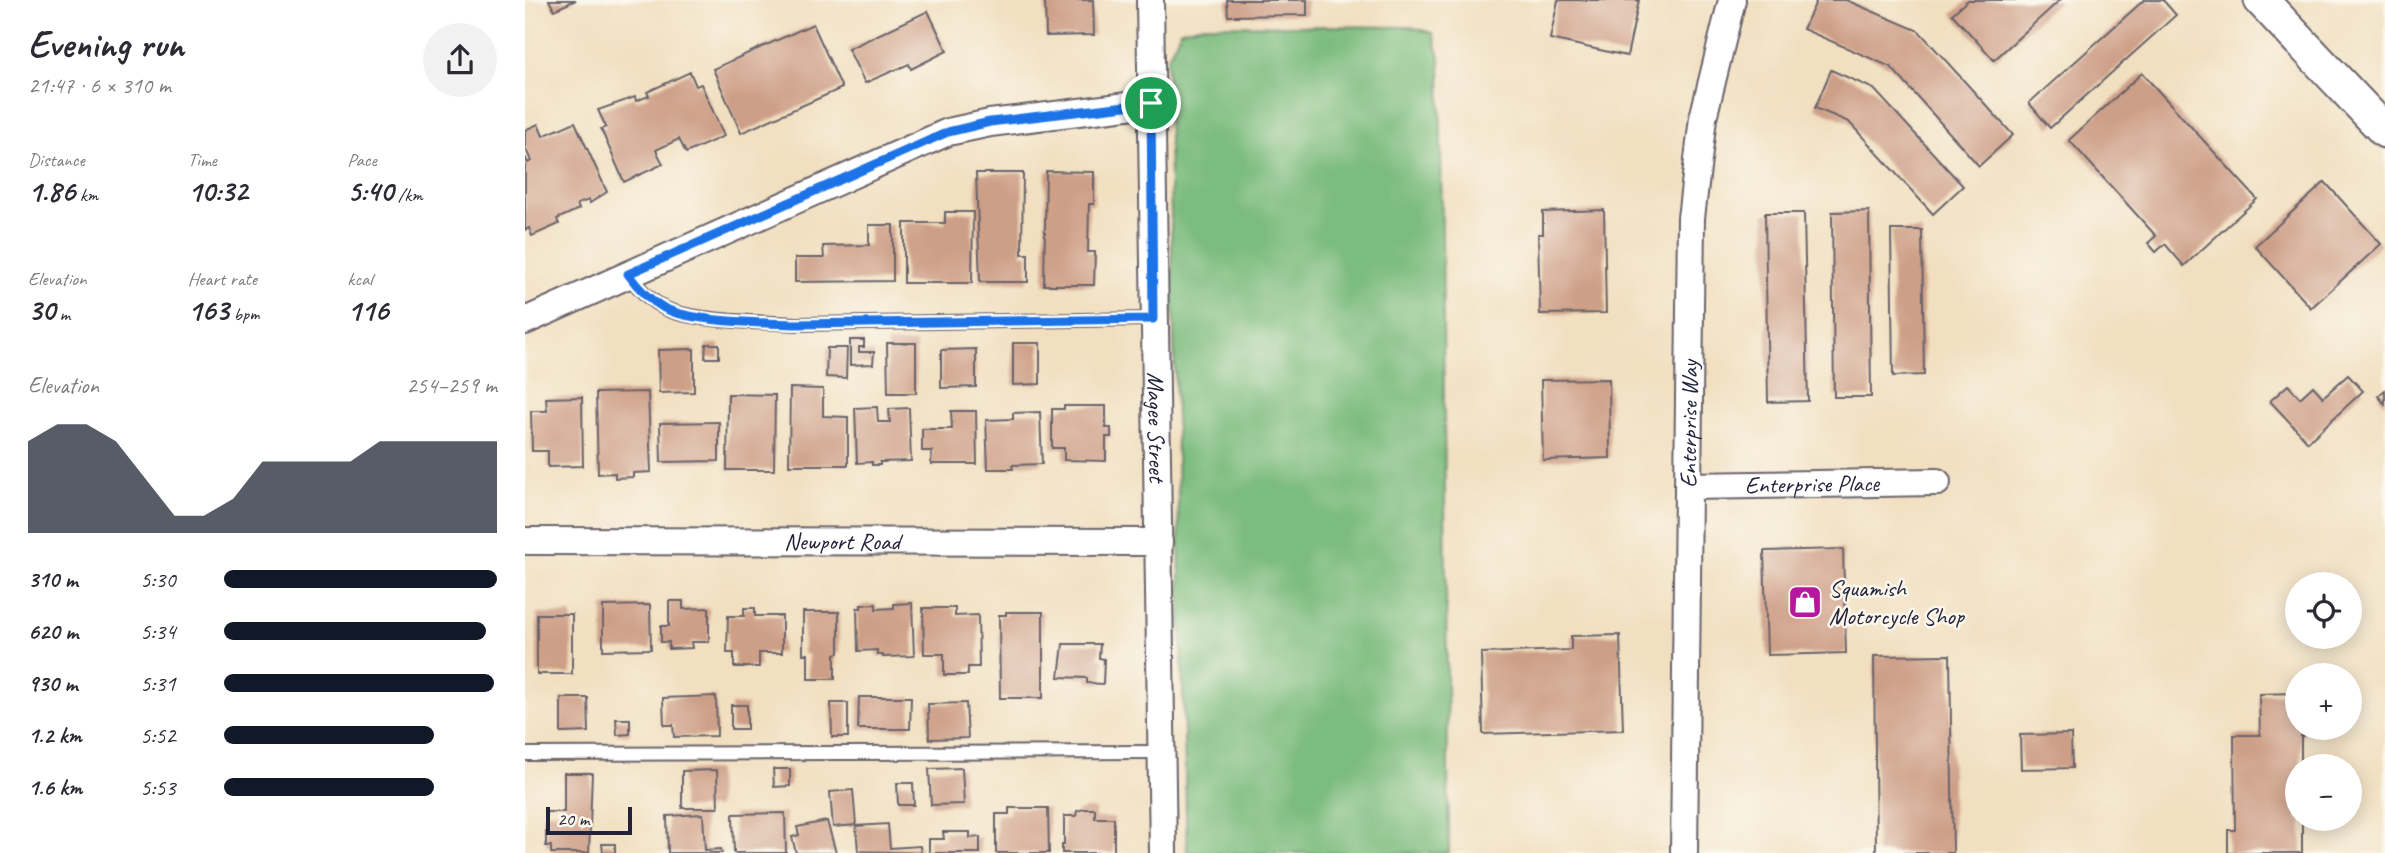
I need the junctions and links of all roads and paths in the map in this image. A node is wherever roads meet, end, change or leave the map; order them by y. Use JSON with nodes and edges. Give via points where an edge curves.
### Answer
{"nodes":[{"id":1,"x":1150,"y":0,"type":"edge"},
{"id":2,"x":1732,"y":0,"type":"edge"},
{"id":3,"x":2261,"y":0,"type":"edge"},
{"id":4,"x":1151,"y":103,"type":"junction"},
{"id":5,"x":2385,"y":131,"type":"edge"},
{"id":6,"x":628,"y":274,"type":"junction"},
{"id":7,"x":1153,"y":319,"type":"junction"},
{"id":8,"x":525,"y":321,"type":"edge"},
{"id":9,"x":1937,"y":482,"type":"dead end"},
{"id":10,"x":1688,"y":486,"type":"junction"},
{"id":11,"x":525,"y":541,"type":"edge"},
{"id":12,"x":1159,"y":542,"type":"junction"},
{"id":13,"x":1162,"y":752,"type":"junction"},
{"id":14,"x":525,"y":754,"type":"edge"},
{"id":15,"x":1163,"y":853,"type":"edge"},
{"id":16,"x":1684,"y":853,"type":"edge"}],
"edges":[{"from":1,"to":4,"type":"street","name":"Magee Street"},
{"from":2,"to":10,"type":"street","name":"Enterprise Way","via":[[1703,118],[1691,218]]},
{"from":3,"to":5,"type":"street"},
{"from":4,"to":6,"type":"street","via":[[990,122],[948,132]]},
{"from":4,"to":7,"type":"street","name":"Magee Street"},
{"from":6,"to":7,"type":"lane","via":[[639,290],[667,310],[739,322]]},
{"from":6,"to":8,"type":"street"},
{"from":7,"to":12,"type":"street","name":"Magee Street"},
{"from":9,"to":10,"type":"street","name":"Enterprise Place"},
{"from":10,"to":16,"type":"street","name":"Enterprise Way"},
{"from":11,"to":12,"type":"street","name":"Newport Road"},
{"from":12,"to":13,"type":"street","name":"Magee Street"},
{"from":13,"to":14,"type":"lane"},
{"from":13,"to":15,"type":"street","name":"Magee Street"}]}
